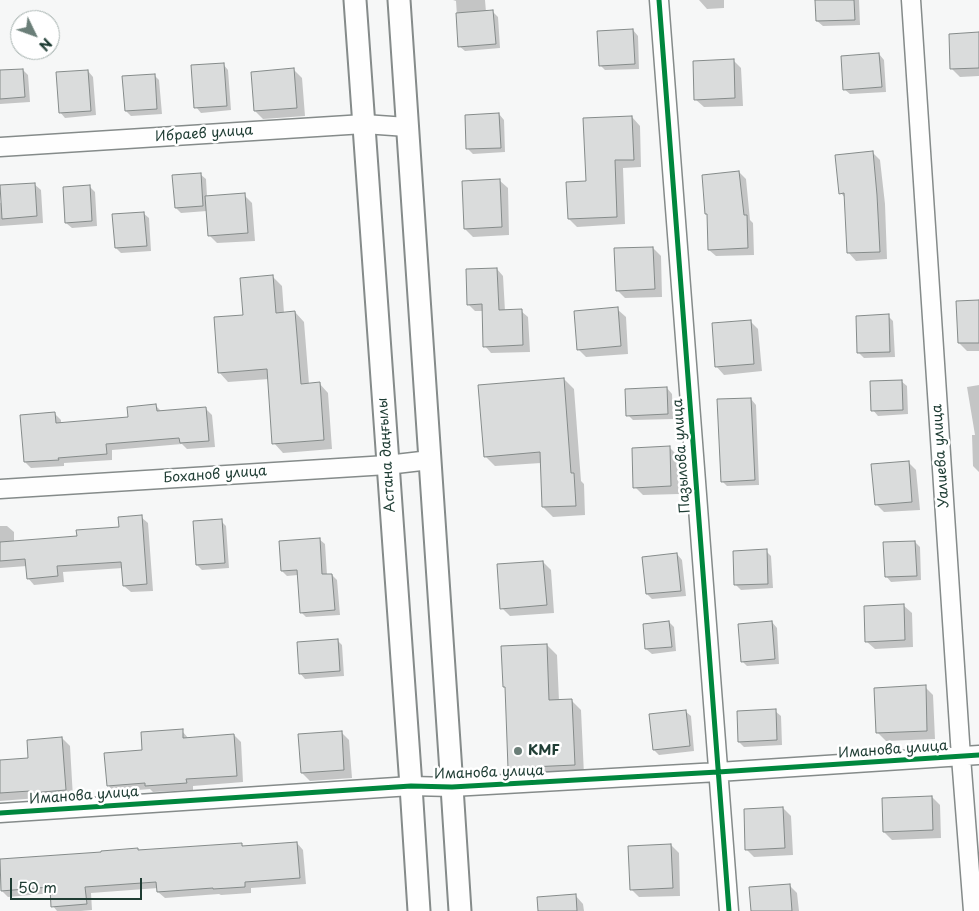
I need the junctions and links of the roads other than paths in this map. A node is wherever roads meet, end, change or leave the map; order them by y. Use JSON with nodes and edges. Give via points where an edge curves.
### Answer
{"nodes":[{"id":1,"x":355,"y":0,"type":"edge"},
{"id":2,"x":399,"y":0,"type":"edge"},
{"id":3,"x":659,"y":0,"type":"edge"},
{"id":4,"x":911,"y":0,"type":"edge"},
{"id":5,"x":364,"y":124,"type":"junction"},
{"id":6,"x":407,"y":127,"type":"junction"},
{"id":7,"x":0,"y":147,"type":"edge"},
{"id":8,"x":430,"y":460,"type":"junction"},
{"id":9,"x":388,"y":465,"type":"junction"},
{"id":10,"x":0,"y":489,"type":"edge"},
{"id":11,"x":979,"y":755,"type":"edge"},
{"id":12,"x":961,"y":756,"type":"junction"},
{"id":13,"x":718,"y":772,"type":"junction"},
{"id":14,"x":411,"y":786,"type":"junction"},
{"id":15,"x":452,"y":786,"type":"junction"},
{"id":16,"x":0,"y":813,"type":"edge"},
{"id":17,"x":418,"y":911,"type":"edge"},
{"id":18,"x":460,"y":911,"type":"edge"},
{"id":19,"x":728,"y":911,"type":"edge"},
{"id":20,"x":973,"y":911,"type":"edge"}],
"edges":[{"from":1,"to":5,"type":"street","name":"Астана даңғылы"},
{"from":2,"to":6,"type":"street"},
{"from":3,"to":13,"type":"street","name":"Пазылова улица"},
{"from":4,"to":12,"type":"street","name":"Уалиева улица"},
{"from":5,"to":6,"type":"street","name":"Ибраев улица"},
{"from":5,"to":7,"type":"street","name":"Ибраев улица"},
{"from":5,"to":9,"type":"street","name":"Астана даңғылы"},
{"from":6,"to":8,"type":"street"},
{"from":8,"to":9,"type":"street","name":"Боханов улица"},
{"from":8,"to":15,"type":"street"},
{"from":9,"to":10,"type":"street","name":"Боханов улица"},
{"from":9,"to":14,"type":"street","name":"Астана даңғылы"},
{"from":11,"to":12,"type":"street","name":"Иманова улица"},
{"from":12,"to":13,"type":"street","name":"Иманова улица"},
{"from":12,"to":20,"type":"street","name":"Уалиева улица"},
{"from":13,"to":15,"type":"street","name":"Иманова улица"},
{"from":13,"to":19,"type":"street","name":"Пазылова улица"},
{"from":14,"to":15,"type":"street","name":"Иманова улица"},
{"from":14,"to":16,"type":"street","name":"Иманова улица"},
{"from":14,"to":17,"type":"street","name":"Астана даңғылы"},
{"from":15,"to":18,"type":"street"}]}
